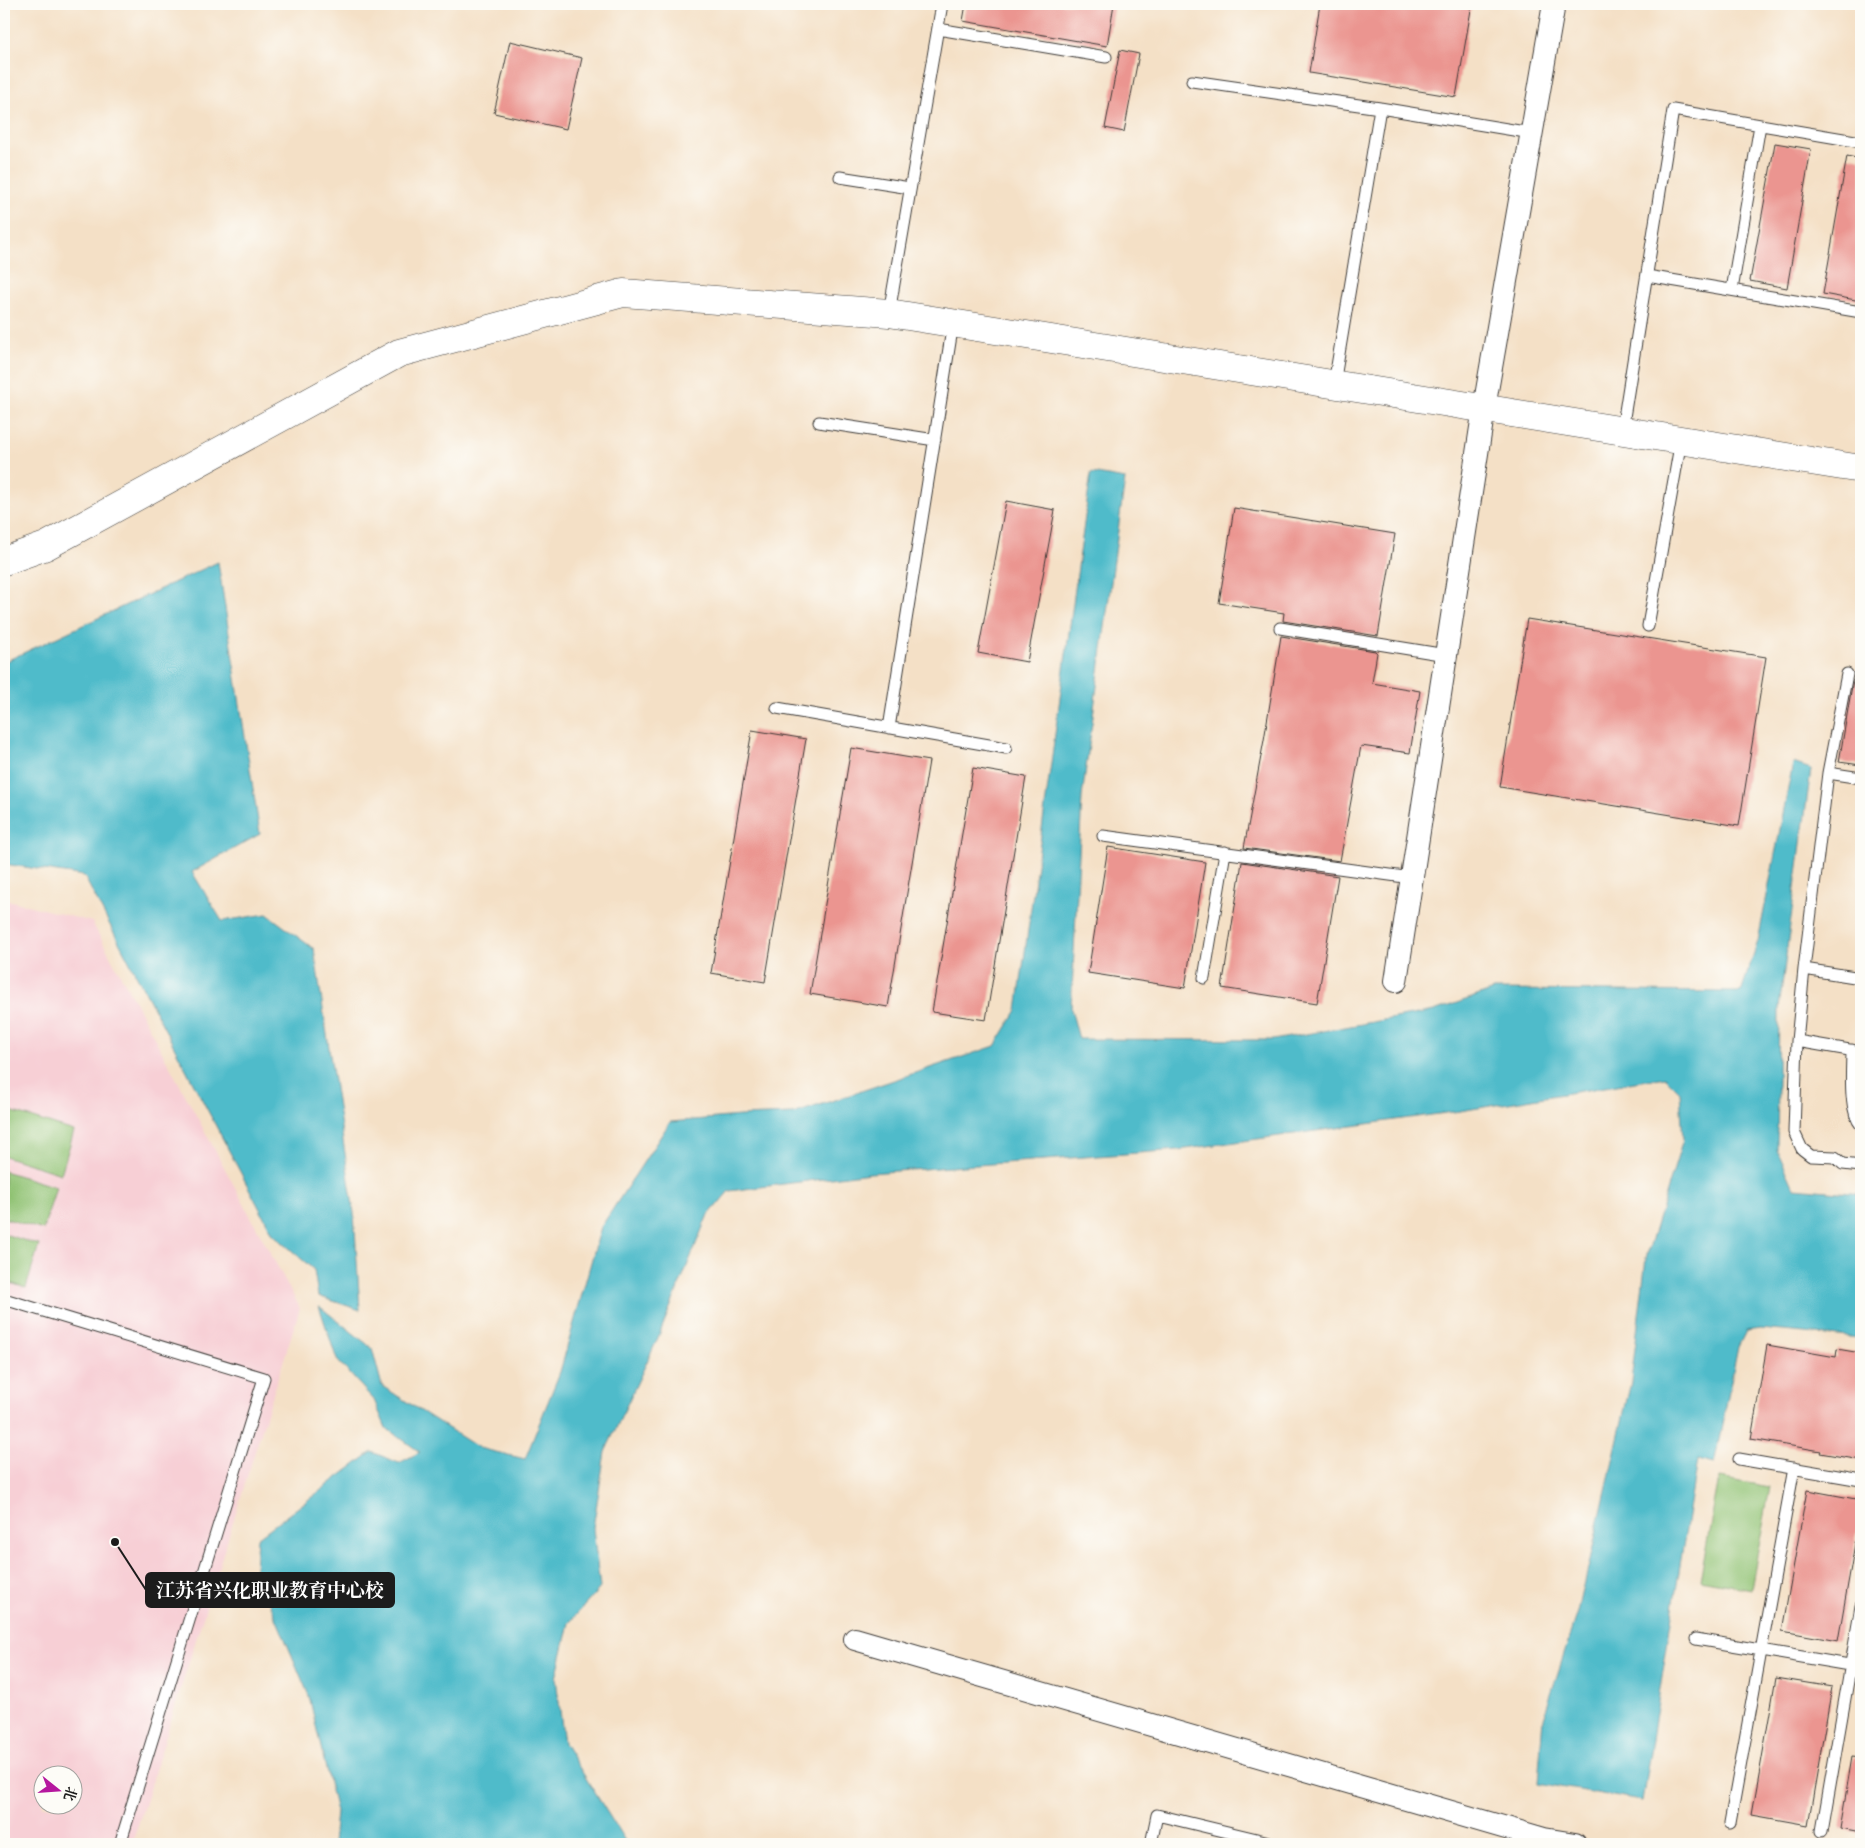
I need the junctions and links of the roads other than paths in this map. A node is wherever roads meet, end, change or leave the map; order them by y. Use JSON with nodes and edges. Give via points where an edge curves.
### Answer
{"nodes":[{"id":1,"x":942,"y":4,"type":"edge"},
{"id":2,"x":1554,"y":4,"type":"edge"},
{"id":3,"x":938,"y":28,"type":"junction"},
{"id":4,"x":1106,"y":57,"type":"dead end"},
{"id":5,"x":1192,"y":81,"type":"dead end"},
{"id":6,"x":1380,"y":108,"type":"junction"},
{"id":7,"x":1760,"y":125,"type":"junction"},
{"id":8,"x":1532,"y":133,"type":"junction"},
{"id":9,"x":1861,"y":142,"type":"edge"},
{"id":10,"x":840,"y":177,"type":"dead end"},
{"id":11,"x":910,"y":188,"type":"junction"},
{"id":12,"x":1647,"y":276,"type":"junction"},
{"id":13,"x":1732,"y":290,"type":"junction"},
{"id":14,"x":1861,"y":312,"type":"edge"},
{"id":15,"x":889,"y":313,"type":"junction"},
{"id":16,"x":953,"y":323,"type":"junction"},
{"id":17,"x":1334,"y":384,"type":"junction"},
{"id":18,"x":1484,"y":408,"type":"junction"},
{"id":19,"x":819,"y":422,"type":"dead end"},
{"id":20,"x":1622,"y":430,"type":"junction"},
{"id":21,"x":935,"y":440,"type":"junction"},
{"id":22,"x":1680,"y":440,"type":"junction"},
{"id":23,"x":1861,"y":469,"type":"edge"},
{"id":24,"x":4,"y":561,"type":"edge"},
{"id":25,"x":1648,"y":626,"type":"dead end"},
{"id":26,"x":1280,"y":628,"type":"dead end"},
{"id":27,"x":1446,"y":655,"type":"junction"},
{"id":28,"x":1847,"y":674,"type":"dead end"},
{"id":29,"x":777,"y":708,"type":"dead end"},
{"id":30,"x":889,"y":728,"type":"junction"},
{"id":31,"x":1006,"y":748,"type":"dead end"},
{"id":32,"x":1828,"y":773,"type":"junction"},
{"id":33,"x":1861,"y":778,"type":"edge"},
{"id":34,"x":1103,"y":836,"type":"dead end"},
{"id":35,"x":1225,"y":852,"type":"junction"},
{"id":36,"x":1412,"y":878,"type":"junction"},
{"id":37,"x":1804,"y":969,"type":"junction"},
{"id":38,"x":1204,"y":978,"type":"dead end"},
{"id":39,"x":1861,"y":978,"type":"edge"},
{"id":40,"x":1396,"y":981,"type":"dead end"},
{"id":41,"x":1797,"y":1041,"type":"junction"},
{"id":42,"x":1857,"y":1051,"type":"edge"},
{"id":43,"x":1861,"y":1125,"type":"edge"},
{"id":44,"x":1861,"y":1166,"type":"edge"},
{"id":45,"x":4,"y":1299,"type":"edge"},
{"id":46,"x":1739,"y":1459,"type":"dead end"},
{"id":47,"x":1794,"y":1468,"type":"junction"},
{"id":48,"x":1861,"y":1480,"type":"edge"},
{"id":49,"x":1861,"y":1606,"type":"edge"},
{"id":50,"x":855,"y":1639,"type":"dead end"},
{"id":51,"x":1696,"y":1639,"type":"dead end"},
{"id":52,"x":1761,"y":1650,"type":"junction"},
{"id":53,"x":1856,"y":1666,"type":"edge"},
{"id":54,"x":1730,"y":1823,"type":"dead end"},
{"id":55,"x":1822,"y":1831,"type":"dead end"},
{"id":56,"x":120,"y":1844,"type":"edge"},
{"id":57,"x":1151,"y":1844,"type":"edge"},
{"id":58,"x":1277,"y":1844,"type":"edge"},
{"id":59,"x":1576,"y":1844,"type":"edge"}],
"edges":[{"from":1,"to":3,"type":"lane"},
{"from":2,"to":8,"type":"street"},
{"from":3,"to":4,"type":"lane"},
{"from":3,"to":11,"type":"lane"},
{"from":5,"to":6,"type":"lane"},
{"from":6,"to":8,"type":"lane"},
{"from":6,"to":17,"type":"lane"},
{"from":7,"to":9,"type":"lane"},
{"from":7,"to":12,"type":"lane","via":[[1673,110]]},
{"from":7,"to":13,"type":"lane"},
{"from":8,"to":18,"type":"street"},
{"from":10,"to":11,"type":"lane"},
{"from":11,"to":15,"type":"lane"},
{"from":12,"to":13,"type":"lane"},
{"from":12,"to":20,"type":"lane"},
{"from":13,"to":14,"type":"lane"},
{"from":15,"to":16,"type":"street"},
{"from":15,"to":24,"type":"street","via":[[624,293],[399,352],[46,546]]},
{"from":16,"to":17,"type":"street"},
{"from":16,"to":21,"type":"lane"},
{"from":17,"to":18,"type":"street"},
{"from":18,"to":20,"type":"street"},
{"from":18,"to":27,"type":"street"},
{"from":19,"to":21,"type":"lane"},
{"from":20,"to":22,"type":"street"},
{"from":21,"to":30,"type":"lane"},
{"from":22,"to":23,"type":"street"},
{"from":22,"to":25,"type":"lane"},
{"from":26,"to":27,"type":"lane"},
{"from":27,"to":36,"type":"street"},
{"from":28,"to":32,"type":"lane"},
{"from":29,"to":30,"type":"lane"},
{"from":30,"to":31,"type":"lane"},
{"from":32,"to":33,"type":"lane"},
{"from":32,"to":37,"type":"lane"},
{"from":34,"to":35,"type":"lane"},
{"from":35,"to":36,"type":"lane"},
{"from":35,"to":38,"type":"lane"},
{"from":36,"to":40,"type":"street"},
{"from":37,"to":39,"type":"lane"},
{"from":37,"to":41,"type":"lane"},
{"from":41,"to":42,"type":"lane"},
{"from":41,"to":44,"type":"lane","via":[[1794,1132],[1802,1149],[1811,1156],[1835,1157],[1843,1164]]},
{"from":42,"to":43,"type":"lane","via":[[1852,1092],[1857,1120]]},
{"from":45,"to":56,"type":"lane","via":[[264,1378]]},
{"from":46,"to":47,"type":"lane"},
{"from":47,"to":48,"type":"lane"},
{"from":47,"to":52,"type":"lane"},
{"from":49,"to":53,"type":"lane"},
{"from":50,"to":59,"type":"street","via":[[1544,1839]]},
{"from":51,"to":52,"type":"lane"},
{"from":52,"to":53,"type":"lane"},
{"from":52,"to":54,"type":"lane"},
{"from":53,"to":55,"type":"lane"},
{"from":57,"to":58,"type":"lane","via":[[1158,1815]]}]}
